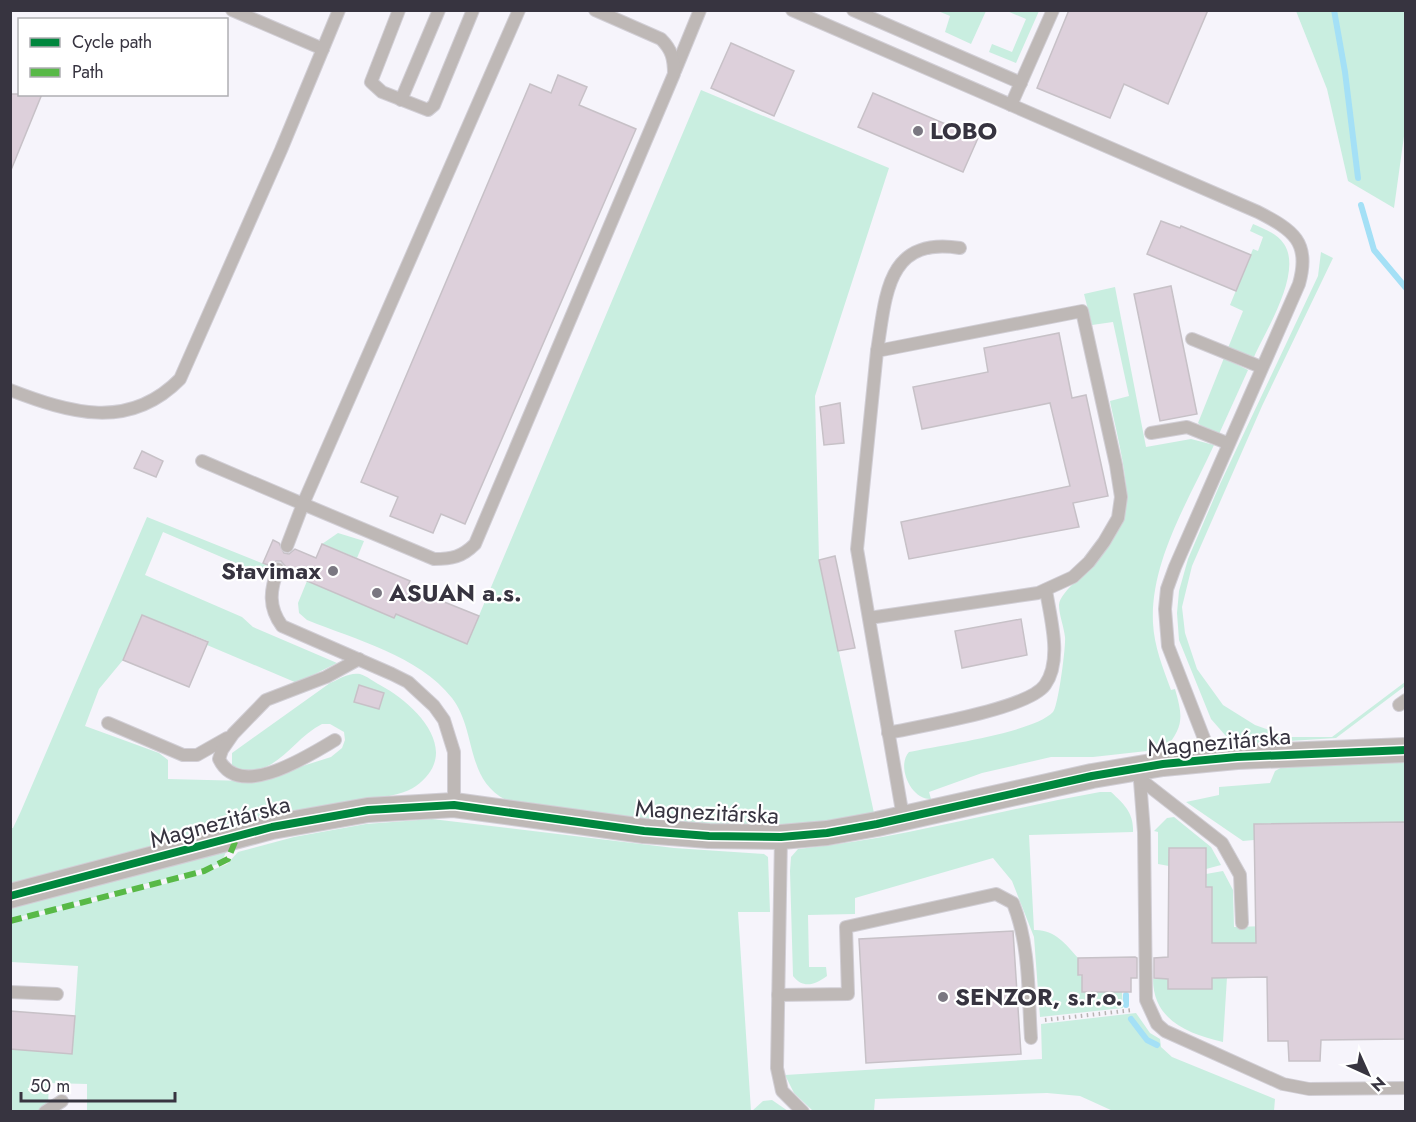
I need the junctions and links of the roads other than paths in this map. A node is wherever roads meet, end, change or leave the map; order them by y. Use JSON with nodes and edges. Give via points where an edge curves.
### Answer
{"nodes":[{"id":1,"x":232,"y":10,"type":"edge"},
{"id":2,"x":339,"y":10,"type":"edge"},
{"id":3,"x":399,"y":10,"type":"edge"},
{"id":4,"x":439,"y":10,"type":"edge"},
{"id":5,"x":473,"y":10,"type":"edge"},
{"id":6,"x":519,"y":10,"type":"edge"},
{"id":7,"x":595,"y":10,"type":"edge"},
{"id":8,"x":700,"y":10,"type":"edge"},
{"id":9,"x":792,"y":10,"type":"edge"},
{"id":10,"x":853,"y":10,"type":"edge"},
{"id":11,"x":1053,"y":10,"type":"edge"},
{"id":12,"x":323,"y":49,"type":"junction"},
{"id":13,"x":674,"y":74,"type":"junction"},
{"id":14,"x":1021,"y":83,"type":"junction"},
{"id":15,"x":401,"y":100,"type":"junction"},
{"id":16,"x":1011,"y":105,"type":"junction"},
{"id":17,"x":960,"y":248,"type":"dead end"},
{"id":18,"x":1192,"y":339,"type":"dead end"},
{"id":19,"x":877,"y":351,"type":"junction"},
{"id":20,"x":1261,"y":368,"type":"junction"},
{"id":21,"x":10,"y":390,"type":"edge"},
{"id":22,"x":1151,"y":433,"type":"dead end"},
{"id":23,"x":1227,"y":442,"type":"junction"},
{"id":24,"x":202,"y":461,"type":"dead end"},
{"id":25,"x":303,"y":504,"type":"junction"},
{"id":26,"x":287,"y":546,"type":"dead end"},
{"id":27,"x":278,"y":569,"type":"dead end"},
{"id":28,"x":1046,"y":590,"type":"junction"},
{"id":29,"x":868,"y":618,"type":"junction"},
{"id":30,"x":359,"y":659,"type":"junction"},
{"id":31,"x":108,"y":723,"type":"dead end"},
{"id":32,"x":888,"y":733,"type":"junction"},
{"id":33,"x":233,"y":734,"type":"junction"},
{"id":34,"x":334,"y":740,"type":"dead end"},
{"id":35,"x":1406,"y":750,"type":"edge"},
{"id":36,"x":1212,"y":759,"type":"junction"},
{"id":37,"x":1140,"y":774,"type":"junction"},
{"id":38,"x":454,"y":805,"type":"junction"},
{"id":39,"x":903,"y":817,"type":"junction"},
{"id":40,"x":781,"y":837,"type":"junction"},
{"id":41,"x":10,"y":896,"type":"edge"},
{"id":42,"x":1242,"y":923,"type":"dead end"},
{"id":43,"x":10,"y":992,"type":"edge"},
{"id":44,"x":57,"y":994,"type":"dead end"},
{"id":45,"x":778,"y":995,"type":"junction"},
{"id":46,"x":1031,"y":1038,"type":"dead end"},
{"id":47,"x":1406,"y":1088,"type":"edge"},
{"id":48,"x":62,"y":1101,"type":"dead end"},
{"id":49,"x":45,"y":1112,"type":"edge"},
{"id":50,"x":803,"y":1112,"type":"edge"}],
"edges":[{"from":1,"to":12,"type":"lane"},
{"from":2,"to":12,"type":"lane"},
{"from":3,"to":15,"type":"lane","via":[[371,82]]},
{"from":4,"to":15,"type":"lane"},
{"from":5,"to":15,"type":"lane","via":[[434,105],[428,110]]},
{"from":6,"to":25,"type":"lane"},
{"from":7,"to":13,"type":"lane","via":[[661,39],[674,59]]},
{"from":8,"to":13,"type":"lane"},
{"from":9,"to":16,"type":"lane"},
{"from":10,"to":14,"type":"lane"},
{"from":11,"to":14,"type":"lane"},
{"from":12,"to":21,"type":"lane","via":[[180,379],[168,390],[130,409],[99,415],[48,405]]},
{"from":13,"to":25,"type":"lane","via":[[476,544],[452,559],[434,559]]},
{"from":14,"to":16,"type":"lane"},
{"from":16,"to":20,"type":"lane","via":[[1258,212],[1294,234],[1304,257],[1303,270]]},
{"from":17,"to":19,"type":"lane","via":[[926,247],[913,251],[902,262],[890,283]]},
{"from":18,"to":20,"type":"lane"},
{"from":19,"to":28,"type":"lane","via":[[1082,311],[1121,497],[1118,518],[1089,562],[1072,577]]},
{"from":19,"to":29,"type":"lane","via":[[857,549]]},
{"from":20,"to":23,"type":"lane"},
{"from":22,"to":23,"type":"lane","via":[[1187,427]]},
{"from":23,"to":36,"type":"lane","via":[[1167,589],[1164,628]]},
{"from":24,"to":25,"type":"lane"},
{"from":25,"to":26,"type":"lane"},
{"from":27,"to":30,"type":"lane","via":[[271,599],[273,612],[282,626]]},
{"from":28,"to":29,"type":"lane"},
{"from":28,"to":32,"type":"lane","via":[[1054,644],[1052,668],[1045,685],[1013,705]]},
{"from":29,"to":32,"type":"lane"},
{"from":30,"to":33,"type":"lane","via":[[326,677],[266,700]]},
{"from":30,"to":38,"type":"lane","via":[[408,682],[440,712],[454,752]]},
{"from":31,"to":33,"type":"lane","via":[[183,755],[212,749]]},
{"from":32,"to":39,"type":"lane"},
{"from":33,"to":34,"type":"lane","via":[[219,759],[224,769],[244,778],[258,777]]},
{"from":35,"to":36,"type":"street","name":"Magnezitárska"},
{"from":36,"to":37,"type":"street","name":"Magnezitárska"},
{"from":37,"to":39,"type":"street","name":"Magnezitárska"},
{"from":37,"to":42,"type":"lane","via":[[1222,843],[1240,875]]},
{"from":37,"to":47,"type":"lane","via":[[1146,1000],[1157,1024],[1176,1038],[1283,1084],[1309,1089]]},
{"from":38,"to":40,"type":"street","name":"Magnezitárska","via":[[644,831]]},
{"from":38,"to":41,"type":"street","name":"Magnezitárska","via":[[368,810],[272,827]]},
{"from":39,"to":40,"type":"street","name":"Magnezitárska","via":[[827,833]]},
{"from":40,"to":45,"type":"lane"},
{"from":43,"to":44,"type":"lane"},
{"from":45,"to":46,"type":"lane","via":[[848,994],[846,927],[996,894],[1013,903],[1020,921]]},
{"from":45,"to":50,"type":"lane","via":[[779,1080]]},
{"from":48,"to":49,"type":"lane"}]}
